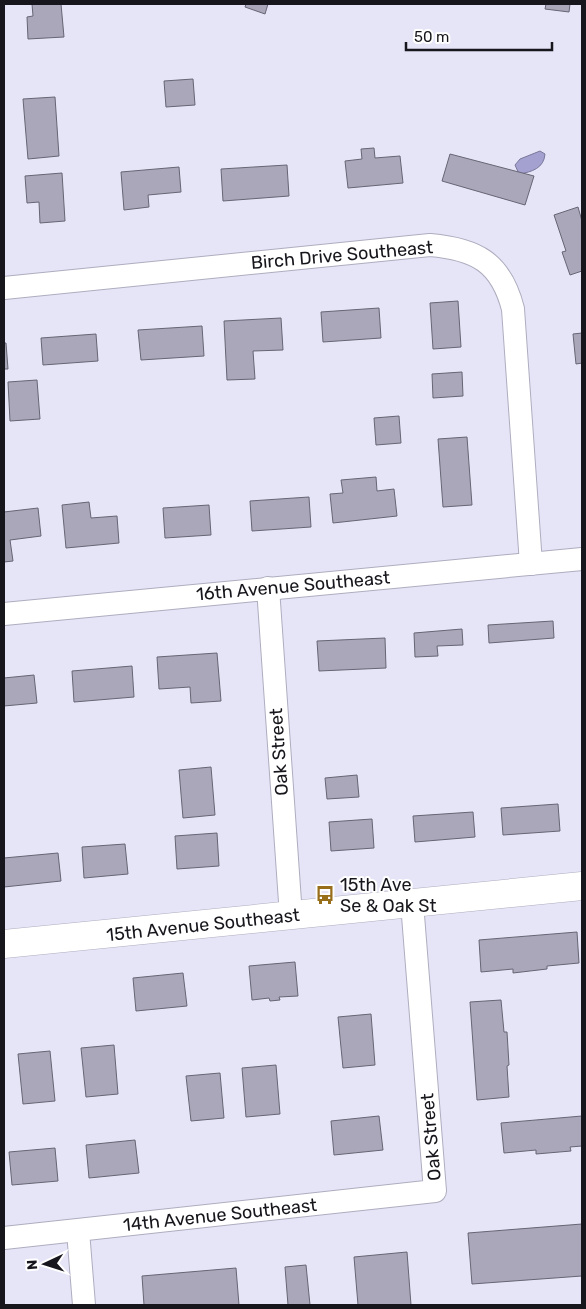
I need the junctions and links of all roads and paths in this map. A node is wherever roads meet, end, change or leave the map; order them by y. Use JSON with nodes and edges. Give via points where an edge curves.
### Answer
{"nodes":[{"id":1,"x":4,"y":288,"type":"edge"},
{"id":2,"x":582,"y":559,"type":"edge"},
{"id":3,"x":532,"y":564,"type":"junction"},
{"id":4,"x":268,"y":588,"type":"junction"},
{"id":5,"x":4,"y":614,"type":"edge"},
{"id":6,"x":582,"y":886,"type":"edge"},
{"id":7,"x":412,"y":903,"type":"junction"},
{"id":8,"x":291,"y":916,"type":"junction"},
{"id":9,"x":4,"y":944,"type":"edge"},
{"id":10,"x":435,"y":1192,"type":"joint"},
{"id":11,"x":78,"y":1231,"type":"junction"},
{"id":12,"x":4,"y":1238,"type":"edge"},
{"id":13,"x":84,"y":1305,"type":"edge"}],
"edges":[{"from":1,"to":3,"type":"street","name":"Birch Drive Southeast","via":[[430,245],[470,253],[487,262],[498,274],[508,290],[513,309]]},
{"from":2,"to":3,"type":"street","name":"16th Avenue Southeast"},
{"from":3,"to":4,"type":"street","name":"16th Avenue Southeast"},
{"from":4,"to":5,"type":"street","name":"16th Avenue Southeast"},
{"from":4,"to":8,"type":"street","name":"Oak Street"},
{"from":6,"to":7,"type":"street","name":"15th Avenue Southeast"},
{"from":7,"to":8,"type":"street","name":"15th Avenue Southeast"},
{"from":7,"to":10,"type":"street","name":"Oak Street"},
{"from":8,"to":9,"type":"street","name":"15th Avenue Southeast"},
{"from":10,"to":11,"type":"street","name":"14th Avenue Southeast"},
{"from":11,"to":12,"type":"street","name":"14th Avenue Southeast"},
{"from":11,"to":13,"type":"street"}]}
